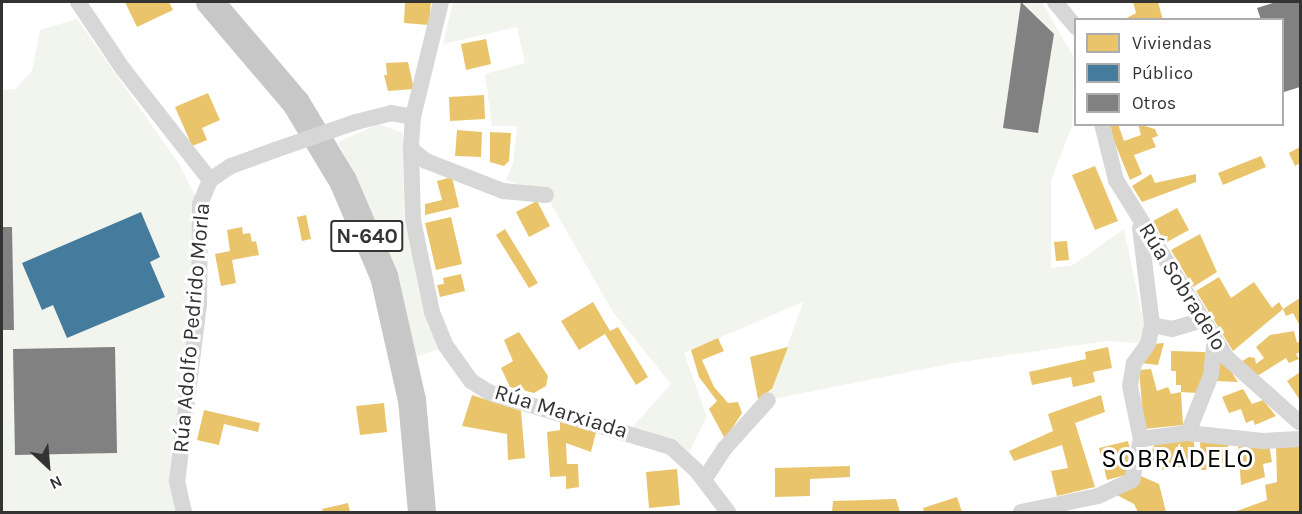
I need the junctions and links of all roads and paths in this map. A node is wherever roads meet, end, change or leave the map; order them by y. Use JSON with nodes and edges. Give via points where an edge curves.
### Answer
{"nodes":[{"id":1,"x":78,"y":2,"type":"edge"},
{"id":2,"x":210,"y":2,"type":"edge"},
{"id":3,"x":441,"y":2,"type":"edge"},
{"id":4,"x":1055,"y":2,"type":"edge"},
{"id":5,"x":1074,"y":25,"type":"edge"},
{"id":6,"x":413,"y":117,"type":"junction"},
{"id":7,"x":1102,"y":126,"type":"edge"},
{"id":8,"x":411,"y":148,"type":"junction"},
{"id":9,"x":210,"y":180,"type":"junction"},
{"id":10,"x":546,"y":195,"type":"dead end"},
{"id":11,"x":1138,"y":217,"type":"junction"},
{"id":12,"x":1203,"y":321,"type":"junction"},
{"id":13,"x":1152,"y":326,"type":"junction"},
{"id":14,"x":1215,"y":339,"type":"junction"},
{"id":15,"x":768,"y":400,"type":"dead end"},
{"id":16,"x":1300,"y":423,"type":"edge"},
{"id":17,"x":1188,"y":433,"type":"junction"},
{"id":18,"x":1141,"y":439,"type":"junction"},
{"id":19,"x":1300,"y":439,"type":"edge"},
{"id":20,"x":704,"y":480,"type":"junction"},
{"id":21,"x":184,"y":513,"type":"edge"},
{"id":22,"x":422,"y":513,"type":"edge"},
{"id":23,"x":728,"y":513,"type":"edge"},
{"id":24,"x":1021,"y":513,"type":"edge"}],
"edges":[{"from":1,"to":9,"type":"street","via":[[123,69]]},
{"from":2,"to":22,"type":"highway","number":"N-640","via":[[296,103],[343,181],[384,276],[412,400]]},
{"from":3,"to":6,"type":"street","name":"Rúa Marxiada"},
{"from":4,"to":5,"type":"street"},
{"from":6,"to":8,"type":"street","name":"Rúa Marxiada"},
{"from":6,"to":9,"type":"street","name":"Rúa Adolfo Pedrido Morla","bridge":true,"via":[[391,113],[356,122],[231,166]]},
{"from":7,"to":11,"type":"street","name":"Rúa Sobradelo","via":[[1116,180]]},
{"from":8,"to":10,"type":"street","via":[[426,161],[503,191]]},
{"from":8,"to":20,"type":"street","name":"Rúa Marxiada","via":[[413,220],[432,312],[446,346],[471,381],[490,393],[671,447]]},
{"from":9,"to":21,"type":"street","name":"Rúa Adolfo Pedrido Morla","via":[[200,204],[199,305],[177,481]]},
{"from":11,"to":12,"type":"street","name":"Rúa Sobradelo"},
{"from":11,"to":13,"type":"street"},
{"from":12,"to":13,"type":"street","via":[[1172,329]]},
{"from":12,"to":14,"type":"street","name":"Rúa Sobradelo"},
{"from":13,"to":18,"type":"street","via":[[1148,344],[1134,363],[1131,386]]},
{"from":14,"to":16,"type":"street","name":"Rúa Sobradelo","via":[[1226,357]]},
{"from":14,"to":17,"type":"street","via":[[1211,375]]},
{"from":15,"to":20,"type":"street","via":[[725,448]]},
{"from":17,"to":18,"type":"street"},
{"from":17,"to":19,"type":"street","via":[[1263,441]]},
{"from":18,"to":24,"type":"street","via":[[1132,480],[1098,496]]},
{"from":20,"to":23,"type":"street","name":"Rúa Marxiada"}]}
